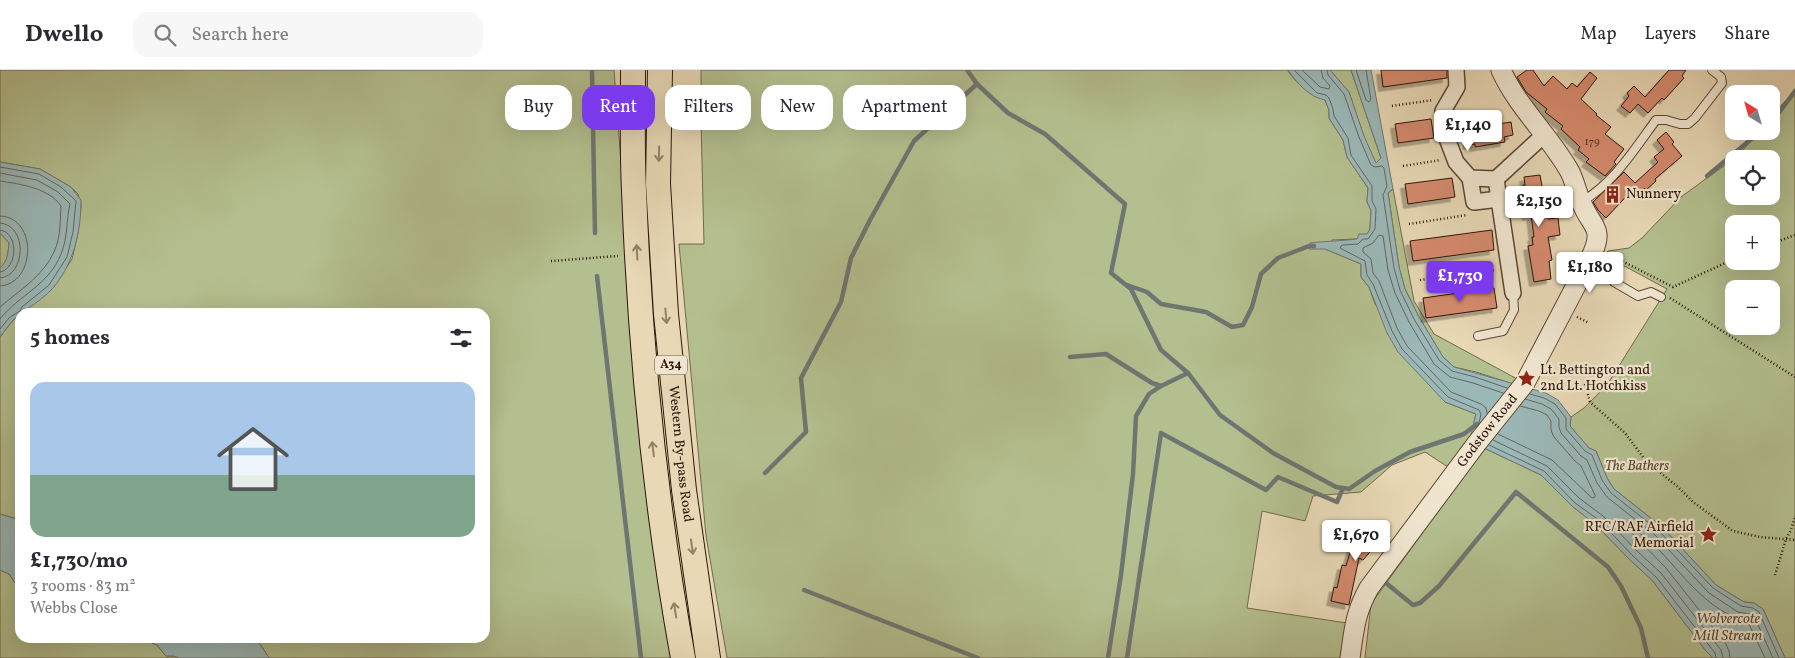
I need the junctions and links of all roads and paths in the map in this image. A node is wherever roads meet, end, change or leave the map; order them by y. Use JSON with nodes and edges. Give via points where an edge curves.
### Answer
{"nodes":[{"id":1,"x":633,"y":70,"type":"edge"},
{"id":2,"x":660,"y":70,"type":"edge"},
{"id":3,"x":1456,"y":70,"type":"edge"},
{"id":4,"x":1501,"y":70,"type":"edge"},
{"id":5,"x":1712,"y":70,"type":"edge"},
{"id":6,"x":1450,"y":98,"type":"junction"},
{"id":7,"x":1392,"y":106,"type":"dead end"},
{"id":8,"x":1545,"y":134,"type":"junction"},
{"id":9,"x":1454,"y":157,"type":"junction"},
{"id":10,"x":1403,"y":166,"type":"dead end"},
{"id":11,"x":1470,"y":178,"type":"junction"},
{"id":12,"x":1496,"y":179,"type":"junction"},
{"id":13,"x":1581,"y":202,"type":"junction"},
{"id":14,"x":1499,"y":204,"type":"junction"},
{"id":15,"x":1409,"y":224,"type":"dead end"},
{"id":16,"x":1795,"y":235,"type":"edge"},
{"id":17,"x":1780,"y":241,"type":"edge"},
{"id":18,"x":1592,"y":254,"type":"junction"},
{"id":19,"x":637,"y":255,"type":"junction"},
{"id":20,"x":551,"y":261,"type":"dead end"},
{"id":21,"x":1725,"y":263,"type":"edge"},
{"id":22,"x":1509,"y":268,"type":"junction"},
{"id":23,"x":1420,"y":280,"type":"dead end"},
{"id":24,"x":1673,"y":287,"type":"junction"},
{"id":25,"x":1514,"y":293,"type":"joint"},
{"id":26,"x":1661,"y":297,"type":"joint"},
{"id":27,"x":1672,"y":298,"type":"junction"},
{"id":28,"x":1478,"y":336,"type":"dead end"},
{"id":29,"x":1795,"y":376,"type":"edge"},
{"id":30,"x":1585,"y":384,"type":"dead end"},
{"id":31,"x":1795,"y":517,"type":"edge"},
{"id":32,"x":1786,"y":539,"type":"junction"},
{"id":33,"x":1795,"y":540,"type":"edge"},
{"id":34,"x":1775,"y":575,"type":"dead end"},
{"id":35,"x":682,"y":658,"type":"edge"},
{"id":36,"x":708,"y":658,"type":"edge"},
{"id":37,"x":1350,"y":658,"type":"edge"}],
"edges":[{"from":19,"to":1,"type":"highway","name":"Western By-pass Road","number":"A34","one_way":true},
{"from":2,"to":36,"type":"highway","name":"Western By-pass Road","number":"A34","one_way":true,"via":[[658,184],[666,314],[684,490]]},
{"from":3,"to":6,"type":"street","via":[[1457,87]]},
{"from":4,"to":8,"type":"street","name":"Godstow Road","via":[[1520,104]]},
{"from":5,"to":13,"type":"lane","via":[[1722,77],[1722,83],[1695,118],[1688,124],[1656,120],[1611,179]]},
{"from":6,"to":7,"type":"path"},
{"from":6,"to":9,"type":"street","via":[[1443,111],[1443,128]]},
{"from":8,"to":12,"type":"street"},
{"from":8,"to":13,"type":"street","name":"Godstow Road","via":[[1569,171]]},
{"from":9,"to":10,"type":"path"},
{"from":9,"to":11,"type":"street"},
{"from":11,"to":12,"type":"street"},
{"from":11,"to":14,"type":"street","via":[[1474,202]]},
{"from":12,"to":14,"type":"street"},
{"from":13,"to":18,"type":"street","name":"Godstow Road","via":[[1598,236]]},
{"from":14,"to":15,"type":"path"},
{"from":14,"to":22,"type":"street"},
{"from":16,"to":17,"type":"path"},
{"from":18,"to":24,"type":"path","via":[[1606,253]]},
{"from":18,"to":26,"type":"lane","via":[[1614,282],[1638,296],[1651,292]]},
{"from":18,"to":37,"type":"street","name":"Godstow Road","via":[[1525,383],[1369,588],[1359,605]]},
{"from":19,"to":20,"type":"path"},
{"from":35,"to":19,"type":"highway","name":"Western By-pass Road","number":"A34","one_way":true,"via":[[650,423]]},
{"from":21,"to":24,"type":"path"},
{"from":22,"to":23,"type":"path"},
{"from":22,"to":25,"type":"street"},
{"from":24,"to":27,"type":"path"},
{"from":25,"to":28,"type":"lane","via":[[1514,310],[1503,330]]},
{"from":26,"to":27,"type":"path"},
{"from":27,"to":29,"type":"path"},
{"from":30,"to":32,"type":"path","via":[[1590,402],[1625,433],[1646,462],[1693,502],[1733,531]]},
{"from":31,"to":32,"type":"path"},
{"from":32,"to":33,"type":"path"},
{"from":32,"to":34,"type":"path"}]}
